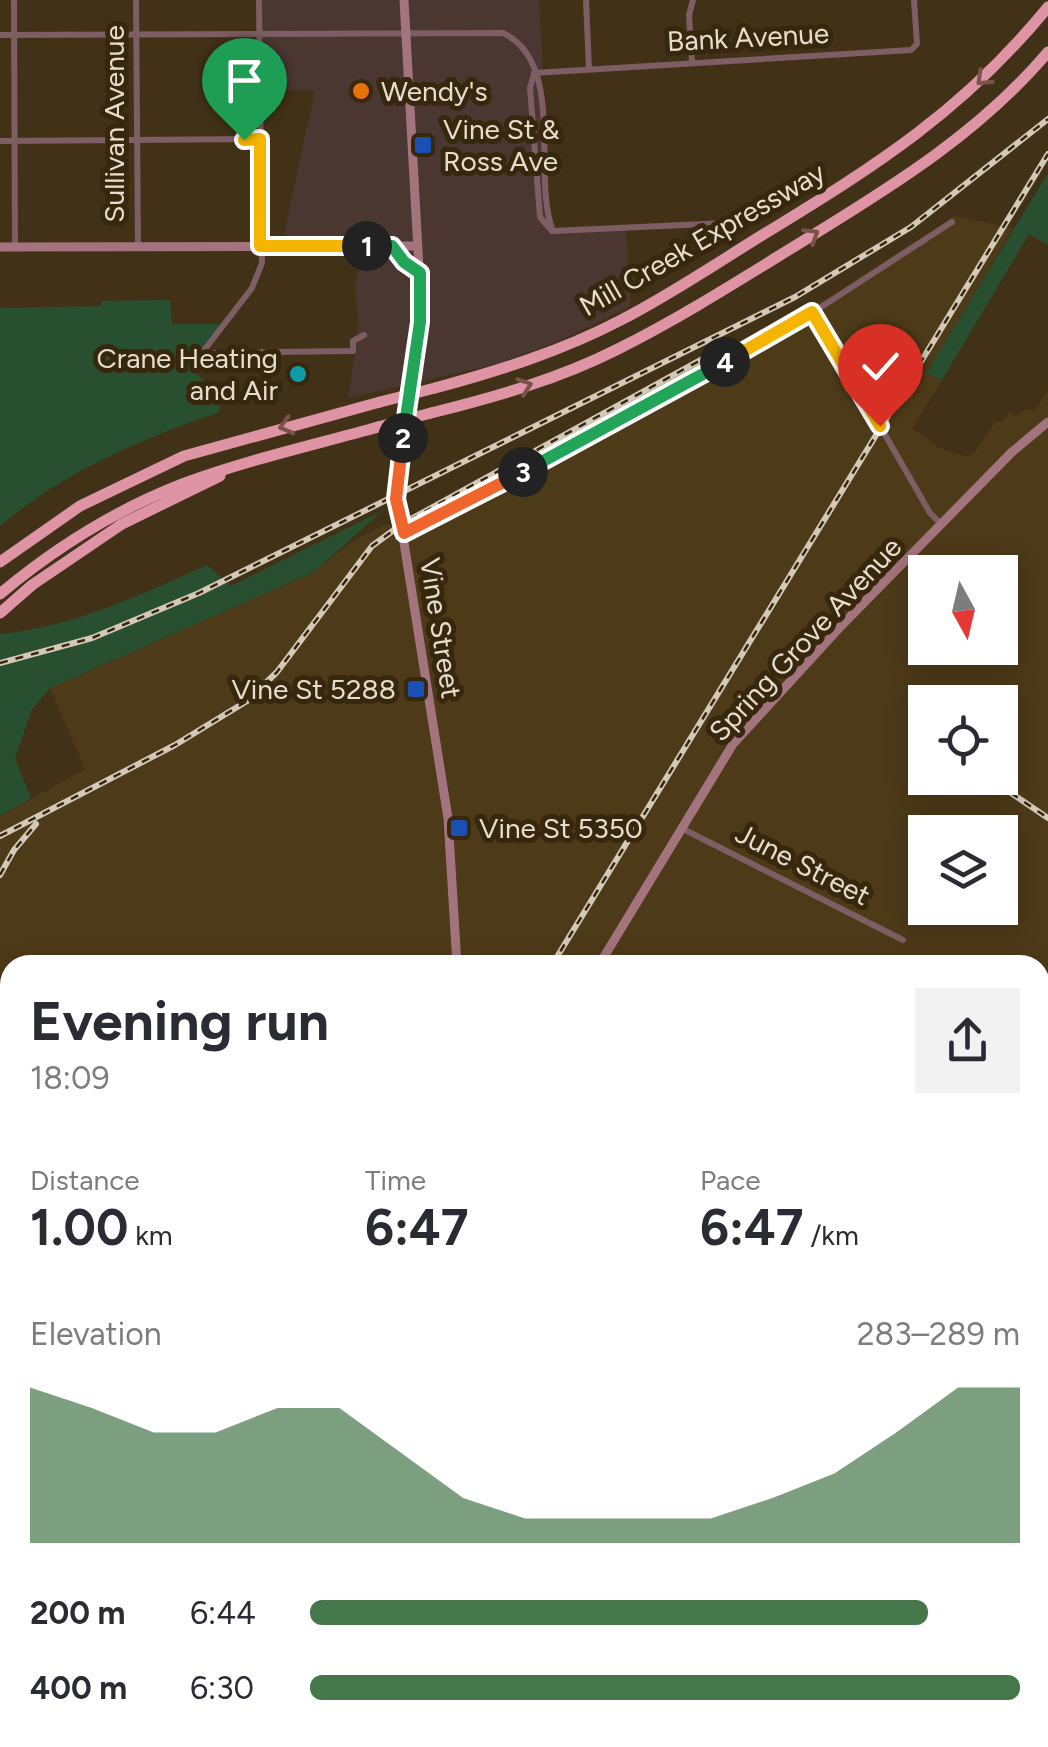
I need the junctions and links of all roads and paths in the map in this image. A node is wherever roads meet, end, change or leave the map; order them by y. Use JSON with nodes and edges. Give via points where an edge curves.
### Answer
{"nodes":[{"id":1,"x":14,"y":0,"type":"edge"},
{"id":2,"x":136,"y":0,"type":"edge"},
{"id":3,"x":259,"y":0,"type":"edge"},
{"id":4,"x":404,"y":0,"type":"edge"},
{"id":5,"x":586,"y":0,"type":"edge"},
{"id":6,"x":693,"y":0,"type":"edge"},
{"id":7,"x":914,"y":0,"type":"edge"},
{"id":8,"x":1048,"y":6,"type":"edge"},
{"id":9,"x":260,"y":34,"type":"junction"},
{"id":10,"x":406,"y":34,"type":"junction"},
{"id":11,"x":0,"y":35,"type":"edge"},
{"id":12,"x":14,"y":35,"type":"junction"},
{"id":13,"x":136,"y":35,"type":"junction"},
{"id":14,"x":1048,"y":52,"type":"edge"},
{"id":15,"x":692,"y":62,"type":"junction"},
{"id":16,"x":589,"y":69,"type":"junction"},
{"id":17,"x":534,"y":73,"type":"junction"},
{"id":18,"x":260,"y":139,"type":"junction"},
{"id":19,"x":14,"y":140,"type":"junction"},
{"id":20,"x":137,"y":140,"type":"junction"},
{"id":21,"x":0,"y":141,"type":"edge"},
{"id":22,"x":749,"y":222,"type":"dead end"},
{"id":23,"x":952,"y":222,"type":"dead end"},
{"id":24,"x":260,"y":246,"type":"junction"},
{"id":25,"x":392,"y":246,"type":"junction"},
{"id":26,"x":418,"y":246,"type":"junction"},
{"id":27,"x":0,"y":247,"type":"edge"},
{"id":28,"x":16,"y":247,"type":"junction"},
{"id":29,"x":138,"y":248,"type":"junction"},
{"id":30,"x":420,"y":273,"type":"junction"},
{"id":31,"x":812,"y":312,"type":"junction"},
{"id":32,"x":364,"y":335,"type":"dead end"},
{"id":33,"x":1048,"y":422,"type":"edge"},
{"id":34,"x":235,"y":468,"type":"junction"},
{"id":35,"x":942,"y":525,"type":"junction"},
{"id":36,"x":404,"y":533,"type":"junction"},
{"id":37,"x":0,"y":562,"type":"edge"},
{"id":38,"x":0,"y":594,"type":"edge"},
{"id":39,"x":0,"y":613,"type":"edge"},
{"id":40,"x":682,"y":829,"type":"junction"},
{"id":41,"x":903,"y":940,"type":"dead end"},
{"id":42,"x":456,"y":955,"type":"edge"},
{"id":43,"x":606,"y":955,"type":"edge"}],
"edges":[{"from":1,"to":12,"type":"street"},
{"from":2,"to":13,"type":"street","name":"Sullivan Avenue"},
{"from":3,"to":9,"type":"street"},
{"from":4,"to":10,"type":"main road","name":"Vine Street"},
{"from":5,"to":16,"type":"street"},
{"from":6,"to":15,"type":"street"},
{"from":7,"to":15,"type":"street","name":"Bank Avenue","via":[[917,44],[911,50]]},
{"from":8,"to":37,"type":"highway","name":"Mill Creek Expressway","one_way":true,"bridge":true,"via":[[988,76],[942,116],[658,300],[528,360],[172,462],[80,506]]},
{"from":9,"to":10,"type":"street"},
{"from":9,"to":13,"type":"street"},
{"from":9,"to":18,"type":"street"},
{"from":10,"to":17,"type":"street","via":[[504,33],[526,51]]},
{"from":10,"to":26,"type":"main road","name":"Vine Street"},
{"from":11,"to":12,"type":"street"},
{"from":12,"to":13,"type":"street"},
{"from":12,"to":19,"type":"street"},
{"from":13,"to":20,"type":"street","name":"Sullivan Avenue"},
{"from":34,"to":14,"type":"highway","name":"Mill Creek Expressway","one_way":true,"bridge":true,"via":[[494,397],[616,350],[932,159]]},
{"from":15,"to":16,"type":"street","name":"Bank Avenue"},
{"from":16,"to":17,"type":"street","name":"Bank Avenue"},
{"from":17,"to":22,"type":"street","via":[[540,217],[553,232]]},
{"from":18,"to":20,"type":"street"},
{"from":18,"to":24,"type":"street"},
{"from":19,"to":20,"type":"street"},
{"from":19,"to":21,"type":"street"},
{"from":19,"to":28,"type":"street"},
{"from":20,"to":29,"type":"street","name":"Sullivan Avenue"},
{"from":23,"to":31,"type":"street"},
{"from":24,"to":25,"type":"main road"},
{"from":24,"to":29,"type":"main road"},
{"from":24,"to":32,"type":"street","via":[[261,269],[252,288],[202,353],[352,351]]},
{"from":25,"to":26,"type":"main road"},
{"from":25,"to":30,"type":"main road"},
{"from":26,"to":30,"type":"main road","name":"Vine Street"},
{"from":27,"to":28,"type":"main road"},
{"from":28,"to":29,"type":"main road"},
{"from":30,"to":36,"type":"main road","name":"Vine Street","via":[[420,322],[396,499]]},
{"from":31,"to":35,"type":"street"},
{"from":31,"to":36,"type":"street"},
{"from":33,"to":35,"type":"main road","name":"Spring Grove Avenue"},
{"from":34,"to":38,"type":"highway","name":"Mill Creek Expressway","via":[[112,517]]},
{"from":34,"to":39,"type":"highway","via":[[122,524]]},
{"from":35,"to":40,"type":"main road","name":"Spring Grove Avenue","via":[[746,728]]},
{"from":36,"to":42,"type":"main road","name":"Vine Street","via":[[448,818]]},
{"from":40,"to":41,"type":"street","name":"June Street"},
{"from":40,"to":43,"type":"main road","name":"Spring Grove Avenue"}]}
